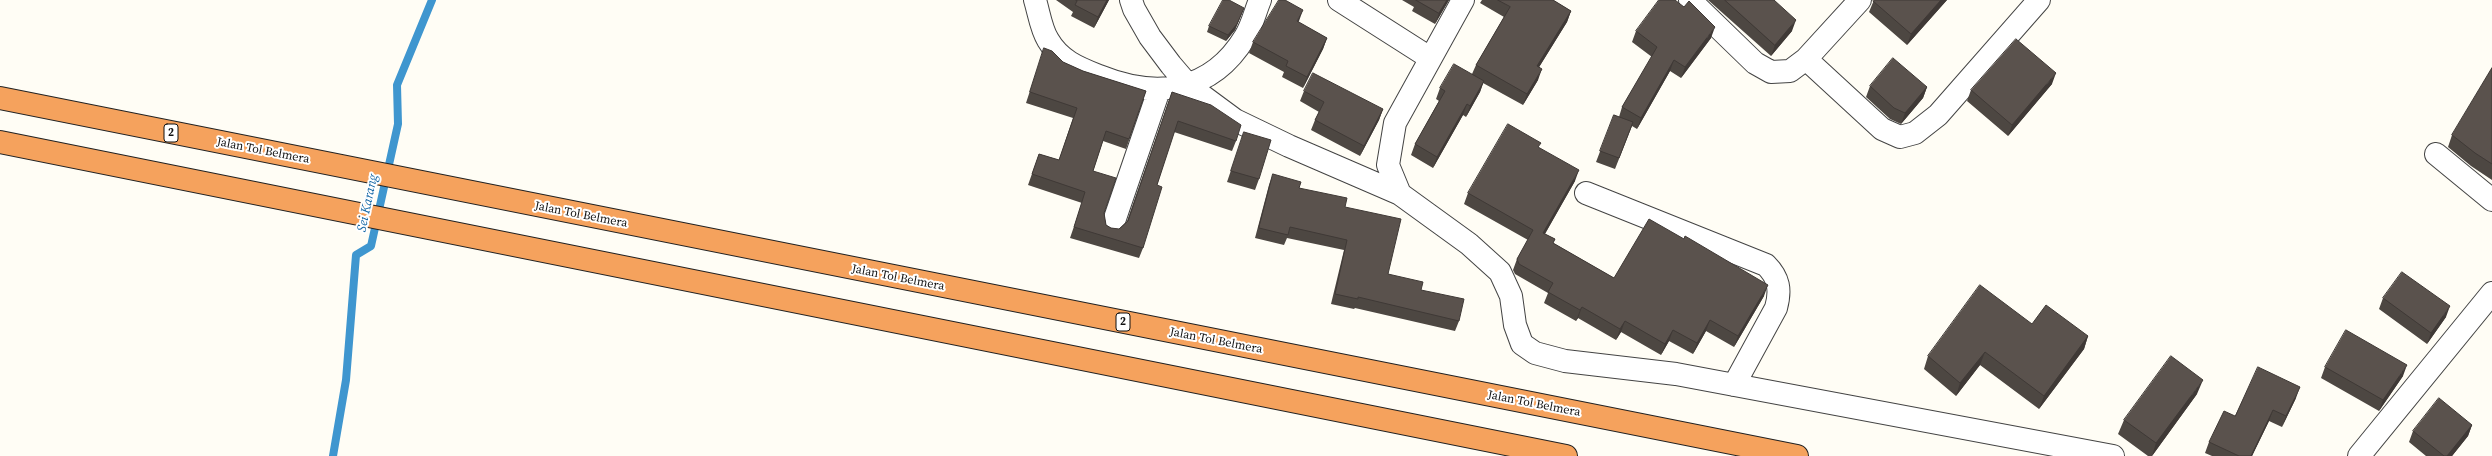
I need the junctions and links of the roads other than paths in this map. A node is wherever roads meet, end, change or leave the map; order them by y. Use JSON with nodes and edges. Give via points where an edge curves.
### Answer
{"nodes":[{"id":1,"x":1034,"y":0,"type":"edge"},
{"id":2,"x":1131,"y":0,"type":"edge"},
{"id":3,"x":1260,"y":0,"type":"edge"},
{"id":4,"x":1339,"y":0,"type":"edge"},
{"id":5,"x":1463,"y":0,"type":"edge"},
{"id":6,"x":1690,"y":0,"type":"edge"},
{"id":7,"x":1860,"y":0,"type":"edge"},
{"id":8,"x":2039,"y":0,"type":"edge"},
{"id":9,"x":1430,"y":58,"type":"junction"},
{"id":10,"x":1806,"y":59,"type":"junction"},
{"id":11,"x":1189,"y":86,"type":"junction"},
{"id":12,"x":1159,"y":90,"type":"junction"},
{"id":13,"x":0,"y":98,"type":"edge"},
{"id":14,"x":0,"y":142,"type":"edge"},
{"id":15,"x":2436,"y":154,"type":"dead end"},
{"id":16,"x":1586,"y":193,"type":"dead end"},
{"id":17,"x":1400,"y":194,"type":"junction"},
{"id":18,"x":2492,"y":200,"type":"edge"},
{"id":19,"x":1112,"y":227,"type":"edge"},
{"id":20,"x":2492,"y":293,"type":"edge"},
{"id":21,"x":1734,"y":384,"type":"junction"},
{"id":22,"x":1566,"y":456,"type":"edge"},
{"id":23,"x":1797,"y":456,"type":"edge"},
{"id":24,"x":2113,"y":456,"type":"edge"},
{"id":25,"x":2359,"y":456,"type":"edge"}],
"edges":[{"from":1,"to":12,"type":"street","via":[[1048,40],[1064,60],[1121,85]]},
{"from":2,"to":11,"type":"street","via":[[1150,37]]},
{"from":3,"to":11,"type":"street","via":[[1245,37],[1221,65]]},
{"from":4,"to":9,"type":"street"},
{"from":5,"to":9,"type":"street"},
{"from":6,"to":10,"type":"street","via":[[1760,66],[1772,72],[1790,71]]},
{"from":7,"to":10,"type":"street"},
{"from":8,"to":10,"type":"street","via":[[1938,115],[1915,133],[1900,137],[1882,129]]},
{"from":9,"to":17,"type":"street","via":[[1396,123],[1388,165]]},
{"from":11,"to":12,"type":"street"},
{"from":11,"to":17,"type":"street","via":[[1235,120]]},
{"from":12,"to":19,"type":"street"},
{"from":13,"to":23,"type":"highway","name":"Jalan Tol Belmera","number":"2"},
{"from":14,"to":22,"type":"highway"},
{"from":15,"to":18,"type":"street"},
{"from":16,"to":21,"type":"street","via":[[1766,264],[1774,273],[1779,295],[1776,308]]},
{"from":17,"to":21,"type":"street","via":[[1469,244],[1500,272],[1511,296],[1515,325],[1522,344],[1535,353],[1565,361],[1676,374]]},
{"from":20,"to":25,"type":"street"},
{"from":21,"to":24,"type":"street"}]}
